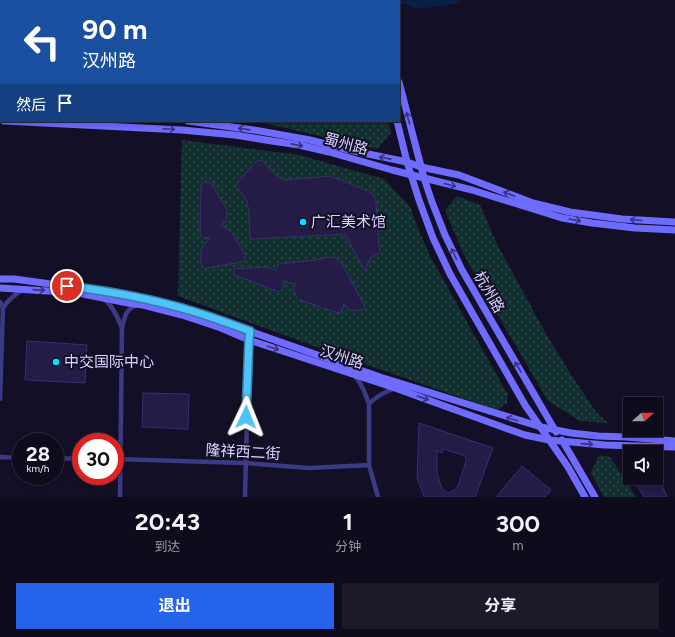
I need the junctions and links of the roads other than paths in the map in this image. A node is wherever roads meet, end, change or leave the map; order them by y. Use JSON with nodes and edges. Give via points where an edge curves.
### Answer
{"nodes":[{"id":1,"x":400,"y":86,"type":"edge"},
{"id":2,"x":22,"y":122,"type":"edge"},
{"id":3,"x":195,"y":122,"type":"edge"},
{"id":4,"x":397,"y":122,"type":"edge"},
{"id":5,"x":407,"y":162,"type":"junction"},
{"id":6,"x":421,"y":167,"type":"junction"},
{"id":7,"x":412,"y":175,"type":"junction"},
{"id":8,"x":424,"y":178,"type":"junction"},
{"id":9,"x":675,"y":222,"type":"edge"},
{"id":10,"x":675,"y":230,"type":"edge"},
{"id":11,"x":0,"y":279,"type":"edge"},
{"id":12,"x":0,"y":288,"type":"edge"},
{"id":13,"x":24,"y":289,"type":"junction"},
{"id":14,"x":103,"y":298,"type":"junction"},
{"id":15,"x":0,"y":302,"type":"edge"},
{"id":16,"x":139,"y":305,"type":"junction"},
{"id":17,"x":3,"y":308,"type":"junction"},
{"id":18,"x":122,"y":328,"type":"junction"},
{"id":19,"x":250,"y":331,"type":"junction"},
{"id":20,"x":249,"y":340,"type":"junction"},
{"id":21,"x":353,"y":374,"type":"junction"},
{"id":22,"x":395,"y":388,"type":"junction"},
{"id":23,"x":0,"y":399,"type":"edge"},
{"id":24,"x":369,"y":404,"type":"junction"},
{"id":25,"x":541,"y":427,"type":"junction"},
{"id":26,"x":554,"y":430,"type":"junction"},
{"id":27,"x":121,"y":433,"type":"edge"},
{"id":28,"x":549,"y":440,"type":"junction"},
{"id":29,"x":675,"y":441,"type":"edge"},
{"id":30,"x":563,"y":442,"type":"junction"},
{"id":31,"x":675,"y":447,"type":"edge"},
{"id":32,"x":0,"y":457,"type":"edge"},
{"id":33,"x":12,"y":458,"type":"edge"},
{"id":34,"x":124,"y":459,"type":"edge"},
{"id":35,"x":245,"y":463,"type":"junction"},
{"id":36,"x":369,"y":465,"type":"junction"},
{"id":37,"x":120,"y":485,"type":"edge"},
{"id":38,"x":120,"y":497,"type":"edge"},
{"id":39,"x":245,"y":497,"type":"edge"},
{"id":40,"x":378,"y":497,"type":"edge"},
{"id":41,"x":585,"y":497,"type":"edge"},
{"id":42,"x":595,"y":497,"type":"edge"}],
"edges":[{"from":6,"to":1,"type":"main road","name":"杭州路","one_way":true},
{"from":2,"to":7,"type":"main road","name":"蜀州路","one_way":true,"via":[[235,135],[300,145]]},
{"from":5,"to":3,"type":"main road","name":"蜀州路","one_way":true,"via":[[310,140]]},
{"from":4,"to":5,"type":"main road","name":"杭州路"},
{"from":5,"to":6,"type":"main road","name":"蜀州路"},
{"from":5,"to":7,"type":"main road","name":"杭州路"},
{"from":6,"to":8,"type":"main road","name":"杭州路"},
{"from":9,"to":6,"type":"main road","name":"蜀州路","one_way":true,"via":[[570,212],[533,203],[459,175]]},
{"from":7,"to":8,"type":"main road","name":"蜀州路"},
{"from":7,"to":25,"type":"main road","name":"杭州路","via":[[433,238],[450,274],[525,405]]},
{"from":8,"to":10,"type":"main road","name":"蜀州路","one_way":true,"via":[[562,218],[635,228]]},
{"from":26,"to":8,"type":"main road","name":"杭州路","one_way":true,"via":[[462,270],[445,235]]},
{"from":11,"to":19,"type":"main road","name":"汉州路","via":[[140,298],[192,311]]},
{"from":12,"to":13,"type":"main road","name":"汉州路"},
{"from":13,"to":14,"type":"main road","name":"汉州路","one_way":true,"via":[[78,293]]},
{"from":13,"to":17,"type":"street","via":[[8,300]]},
{"from":14,"to":16,"type":"main road","name":"汉州路"},
{"from":14,"to":18,"type":"street","via":[[115,312]]},
{"from":15,"to":17,"type":"street"},
{"from":16,"to":18,"type":"street","via":[[128,311]]},
{"from":16,"to":20,"type":"main road","name":"汉州路","via":[[182,315]]},
{"from":17,"to":23,"type":"street"},
{"from":18,"to":27,"type":"street"},
{"from":19,"to":20,"type":"street"},
{"from":25,"to":19,"type":"main road","name":"汉州路","one_way":true,"via":[[380,377]]},
{"from":20,"to":21,"type":"main road","name":"汉州路","one_way":true},
{"from":20,"to":35,"type":"street"},
{"from":21,"to":22,"type":"main road","name":"汉州路"},
{"from":21,"to":24,"type":"street","via":[[360,381]]},
{"from":22,"to":24,"type":"street","via":[[382,393]]},
{"from":22,"to":28,"type":"main road","name":"汉州路","one_way":true,"via":[[525,435]]},
{"from":24,"to":36,"type":"street"},
{"from":25,"to":26,"type":"main road","name":"汉州路"},
{"from":25,"to":28,"type":"main road","name":"杭州路"},
{"from":26,"to":29,"type":"main road","name":"汉州路"},
{"from":26,"to":30,"type":"main road","name":"杭州路"},
{"from":28,"to":30,"type":"main road","name":"汉州路"},
{"from":28,"to":41,"type":"main road","name":"杭州路"},
{"from":30,"to":31,"type":"main road","name":"汉州路","one_way":true},
{"from":30,"to":42,"type":"main road","name":"杭州路"},
{"from":32,"to":33,"type":"street"},
{"from":34,"to":35,"type":"street","name":"隆祥西二街"},
{"from":35,"to":36,"type":"street","name":"隆祥西二街","via":[[309,468]]},
{"from":35,"to":39,"type":"street"},
{"from":36,"to":40,"type":"street"},
{"from":37,"to":38,"type":"street"}]}
